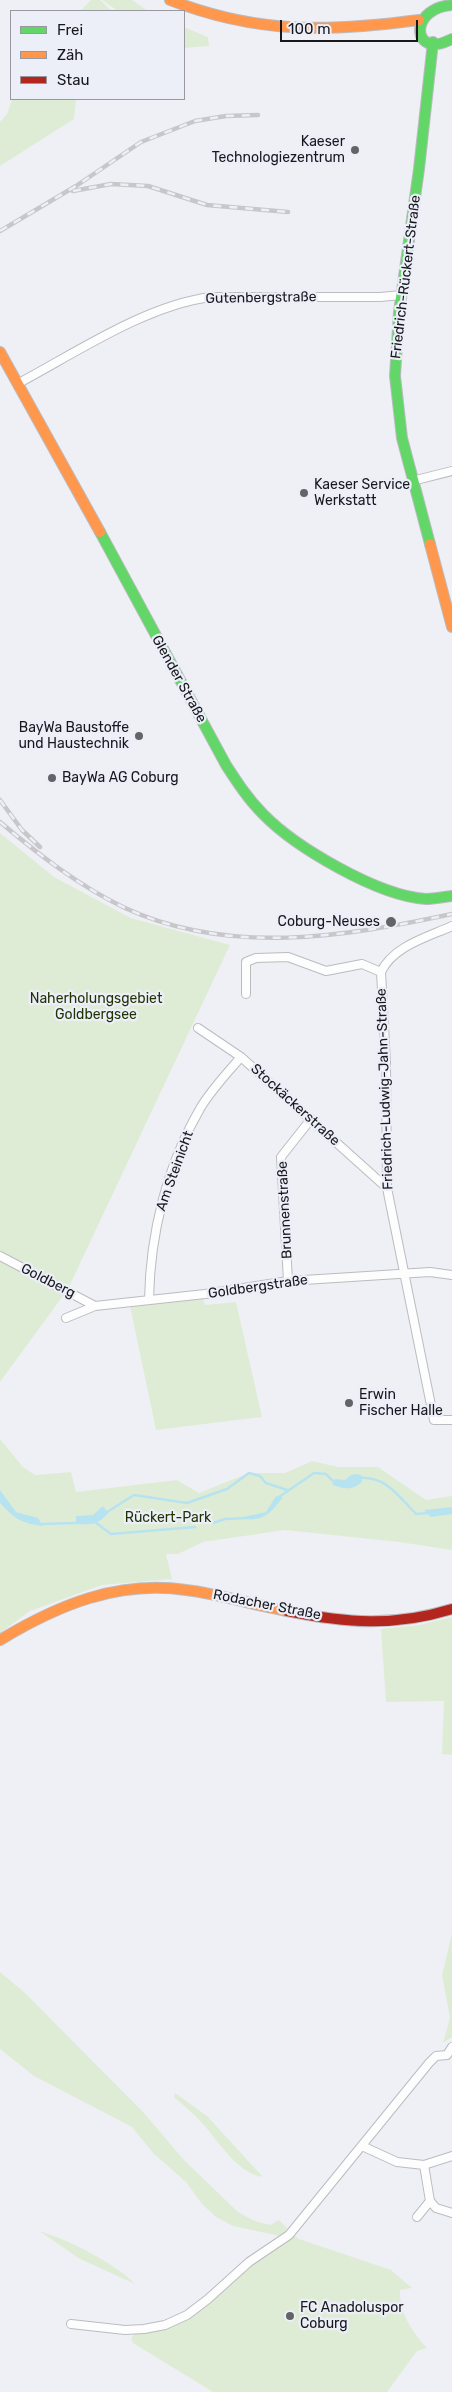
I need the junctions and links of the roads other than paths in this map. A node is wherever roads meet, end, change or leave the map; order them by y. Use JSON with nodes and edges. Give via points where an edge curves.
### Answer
{"nodes":[{"id":1,"x":170,"y":0,"type":"edge"},
{"id":2,"x":447,"y":2,"type":"edge"},
{"id":3,"x":419,"y":20,"type":"junction"},
{"id":4,"x":452,"y":39,"type":"edge"},
{"id":5,"x":433,"y":42,"type":"junction"},
{"id":6,"x":402,"y":295,"type":"junction"},
{"id":7,"x":0,"y":352,"type":"edge"},
{"id":8,"x":19,"y":383,"type":"junction"},
{"id":9,"x":452,"y":471,"type":"edge"},
{"id":10,"x":412,"y":482,"type":"junction"},
{"id":11,"x":452,"y":627,"type":"edge"},
{"id":12,"x":452,"y":896,"type":"edge"},
{"id":13,"x":452,"y":926,"type":"edge"},
{"id":14,"x":381,"y":972,"type":"junction"},
{"id":15,"x":246,"y":994,"type":"dead end"},
{"id":16,"x":198,"y":1028,"type":"dead end"},
{"id":17,"x":241,"y":1057,"type":"junction"},
{"id":18,"x":311,"y":1119,"type":"junction"},
{"id":19,"x":387,"y":1188,"type":"junction"},
{"id":20,"x":0,"y":1256,"type":"edge"},
{"id":21,"x":404,"y":1273,"type":"junction"},
{"id":22,"x":452,"y":1275,"type":"edge"},
{"id":23,"x":288,"y":1281,"type":"junction"},
{"id":24,"x":149,"y":1300,"type":"junction"},
{"id":25,"x":94,"y":1306,"type":"junction"},
{"id":26,"x":66,"y":1318,"type":"dead end"},
{"id":27,"x":452,"y":1420,"type":"edge"},
{"id":28,"x":452,"y":1609,"type":"edge"},
{"id":29,"x":0,"y":1640,"type":"edge"},
{"id":30,"x":452,"y":2047,"type":"edge"},
{"id":31,"x":362,"y":2146,"type":"junction"},
{"id":32,"x":452,"y":2156,"type":"edge"},
{"id":33,"x":424,"y":2165,"type":"junction"},
{"id":34,"x":430,"y":2201,"type":"junction"},
{"id":35,"x":452,"y":2213,"type":"edge"},
{"id":36,"x":417,"y":2217,"type":"dead end"},
{"id":37,"x":71,"y":2324,"type":"dead end"}],
"edges":[{"from":1,"to":3,"type":"street","via":[[242,24],[274,28],[340,29]]},
{"from":2,"to":3,"type":"street","via":[[427,5]]},
{"from":3,"to":5,"type":"street","via":[[421,32]]},
{"from":4,"to":5,"type":"street"},
{"from":5,"to":6,"type":"street","name":"Friedrich-Rückert-Straße"},
{"from":6,"to":8,"type":"street","name":"Gutenbergstraße","via":[[186,300],[136,321]]},
{"from":6,"to":10,"type":"street","name":"Friedrich-Rückert-Straße","via":[[395,357],[396,395]]},
{"from":7,"to":8,"type":"street","name":"Glender Straße"},
{"from":8,"to":12,"type":"street","name":"Glender Straße","via":[[226,765],[251,803],[288,838],[334,865],[413,897]]},
{"from":9,"to":10,"type":"street"},
{"from":10,"to":11,"type":"street","name":"Friedrich-Rückert-Straße"},
{"from":13,"to":14,"type":"street","name":"Friedrich-Ludwig-Jahn-Straße","via":[[401,950],[389,959]]},
{"from":14,"to":15,"type":"street","via":[[362,964],[326,971],[288,958],[256,958],[246,962]]},
{"from":14,"to":19,"type":"street","name":"Friedrich-Ludwig-Jahn-Straße"},
{"from":16,"to":17,"type":"street","name":"Stockäckerstraße"},
{"from":17,"to":18,"type":"street","name":"Stockäckerstraße"},
{"from":17,"to":24,"type":"street","name":"Am Steinicht","via":[[201,1108],[171,1175],[155,1231],[149,1271]]},
{"from":18,"to":19,"type":"street","name":"Stockäckerstraße"},
{"from":18,"to":23,"type":"street","name":"Brunnenstraße","via":[[281,1157]]},
{"from":19,"to":21,"type":"street","name":"Friedrich-Ludwig-Jahn-Straße"},
{"from":20,"to":25,"type":"street","name":"Goldberg"},
{"from":21,"to":22,"type":"street","name":"Goldbergstraße"},
{"from":21,"to":23,"type":"street","name":"Goldbergstraße"},
{"from":21,"to":27,"type":"street","name":"Friedrich-Ludwig-Jahn-Straße","via":[[434,1420]]},
{"from":23,"to":24,"type":"street","name":"Goldbergstraße"},
{"from":24,"to":25,"type":"street","name":"Goldbergstraße"},
{"from":25,"to":26,"type":"street","name":"Goldbergstraße"},
{"from":28,"to":29,"type":"street","name":"Rodacher Straße","via":[[412,1620],[323,1617],[171,1588],[133,1588],[99,1594],[46,1614]]},
{"from":30,"to":31,"type":"street","via":[[447,2055],[436,2056],[429,2063]]},
{"from":31,"to":33,"type":"street","via":[[397,2162]]},
{"from":31,"to":37,"type":"street","via":[[289,2235],[249,2262],[187,2315],[165,2324],[125,2330]]},
{"from":32,"to":33,"type":"street"},
{"from":33,"to":34,"type":"street"},
{"from":34,"to":35,"type":"street","via":[[436,2208]]},
{"from":34,"to":36,"type":"street"}]}
